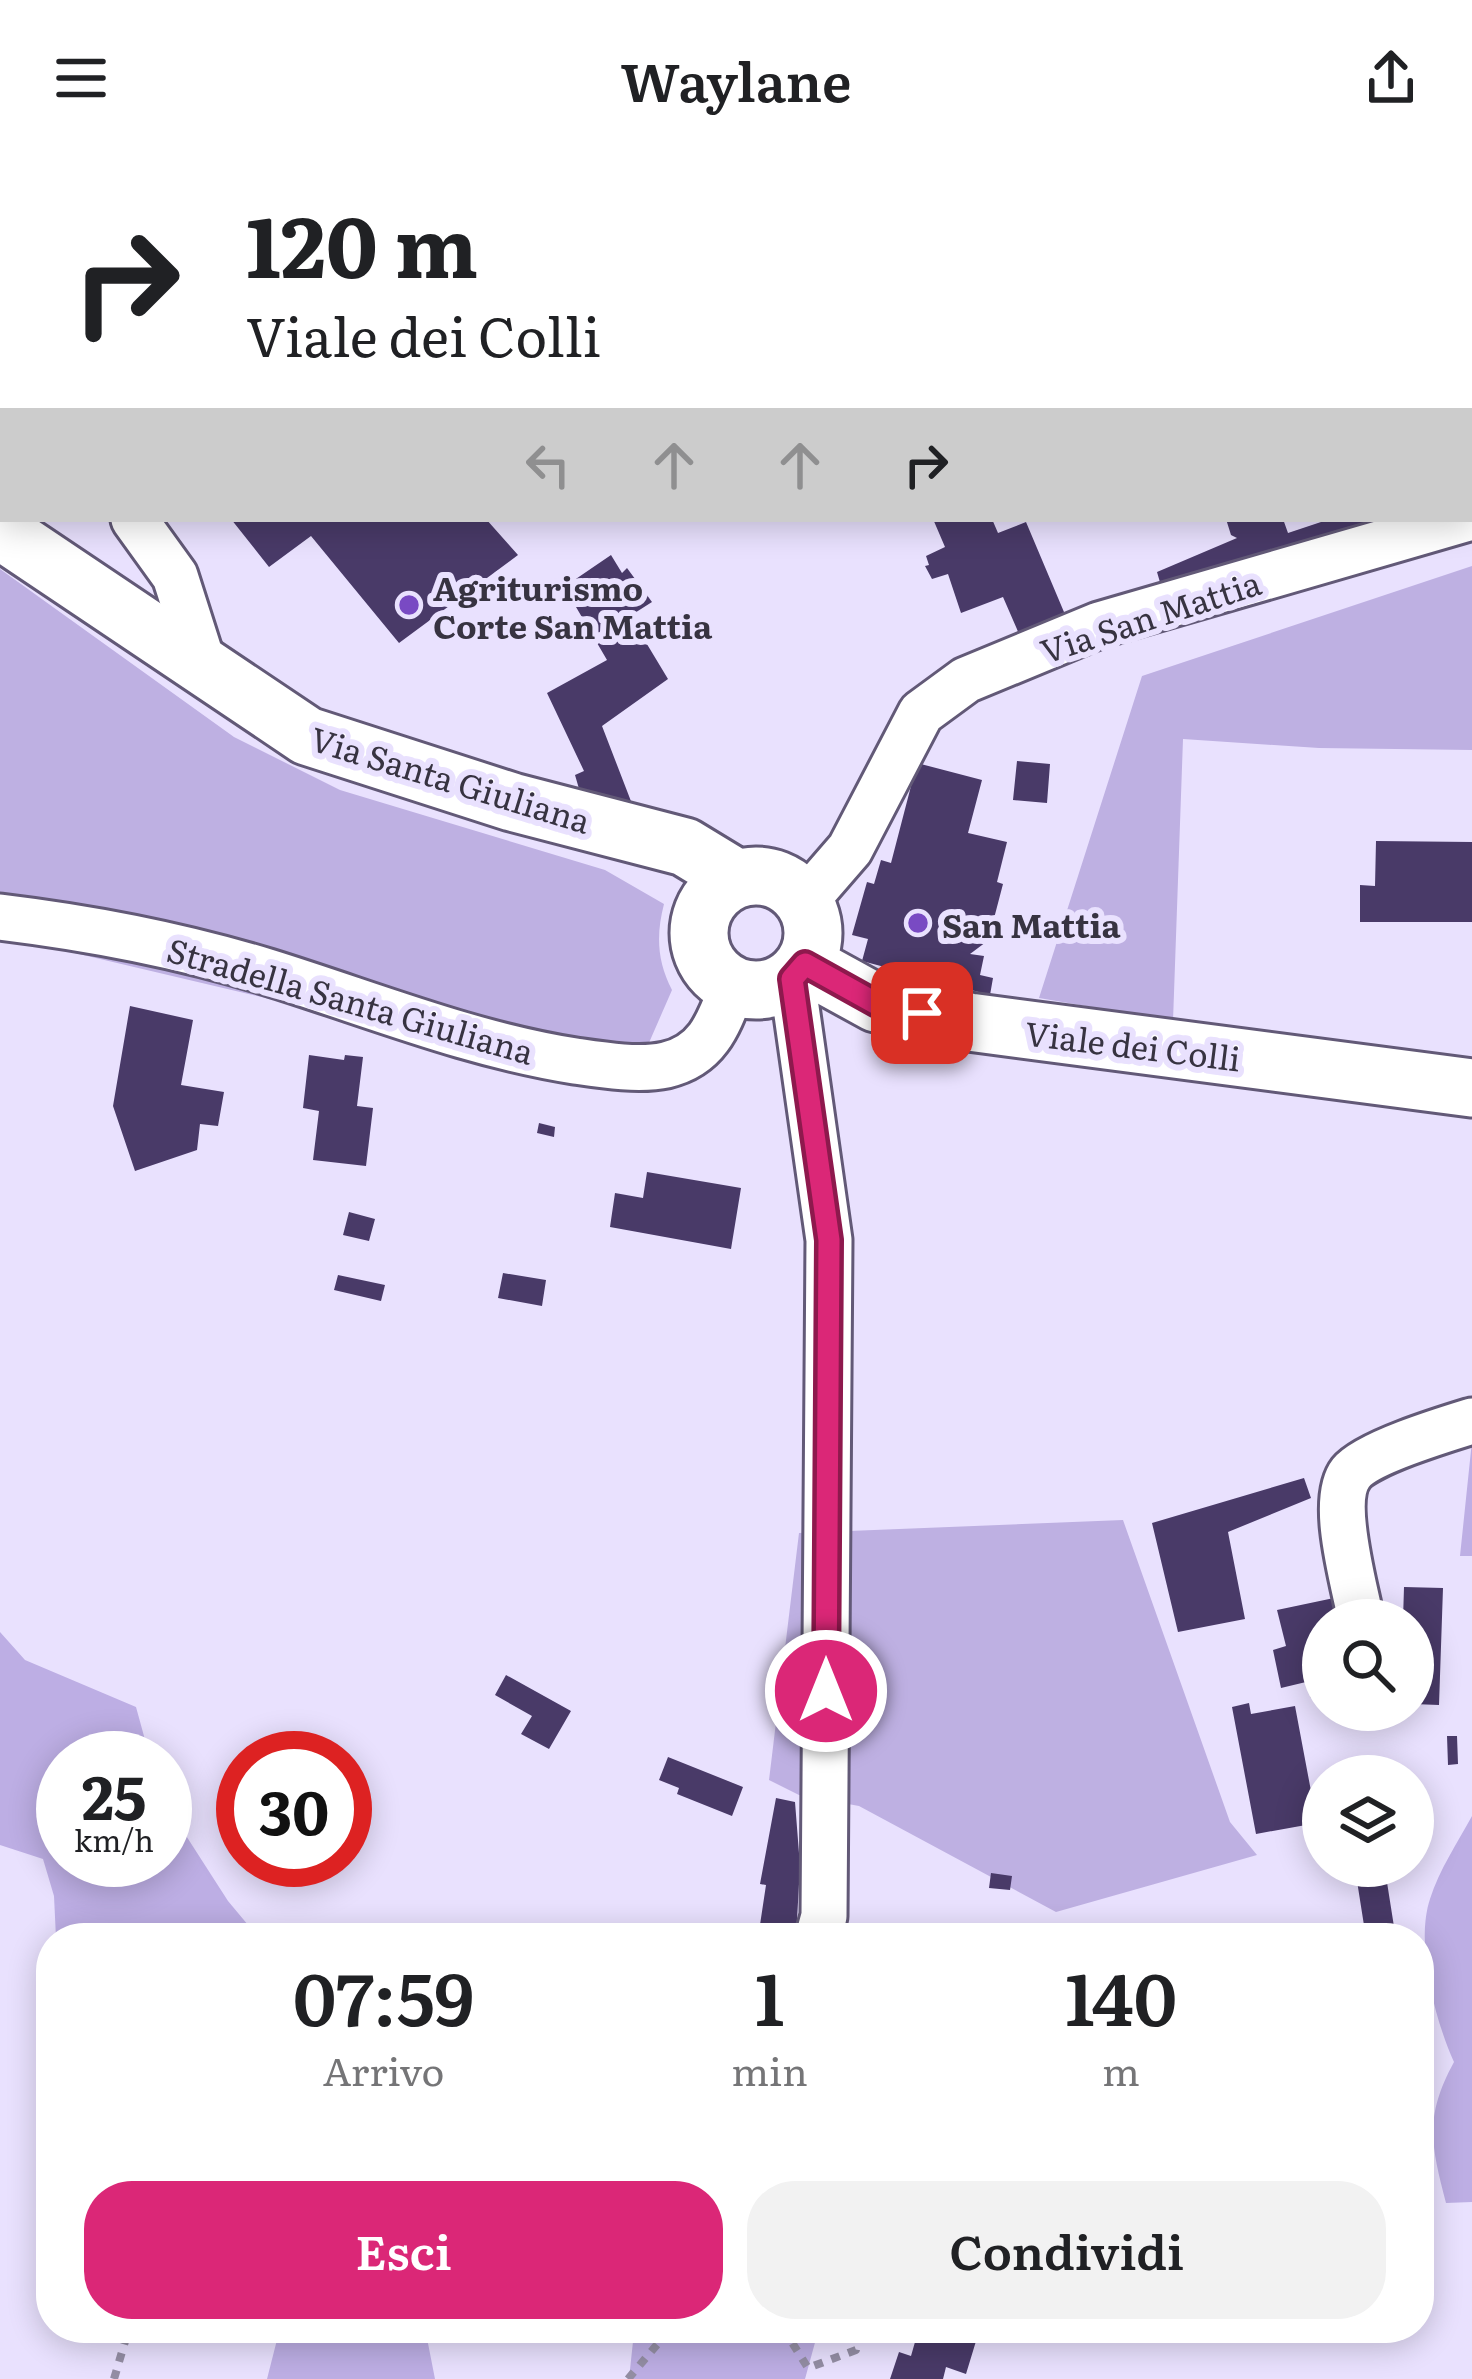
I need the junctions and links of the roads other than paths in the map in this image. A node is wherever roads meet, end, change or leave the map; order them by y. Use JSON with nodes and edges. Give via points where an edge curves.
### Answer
{"nodes":[{"id":1,"x":136,"y":522,"type":"edge"},
{"id":2,"x":1452,"y":522,"type":"edge"},
{"id":3,"x":0,"y":530,"type":"edge"},
{"id":4,"x":204,"y":667,"type":"junction"},
{"id":5,"x":736,"y":878,"type":"junction"},
{"id":6,"x":805,"y":902,"type":"junction"},
{"id":7,"x":0,"y":917,"type":"edge"},
{"id":8,"x":798,"y":972,"type":"junction"},
{"id":9,"x":733,"y":986,"type":"junction"},
{"id":10,"x":1472,"y":1088,"type":"edge"},
{"id":11,"x":1472,"y":1421,"type":"edge"},
{"id":12,"x":1357,"y":1599,"type":"edge"},
{"id":13,"x":822,"y":1923,"type":"edge"}],
"edges":[{"from":1,"to":4,"type":"street","via":[[176,577]]},
{"from":2,"to":6,"type":"street","name":"Via San Mattia","via":[[1099,625],[966,680],[921,713],[850,849]]},
{"from":3,"to":4,"type":"street","name":"Via Santa Giuliana"},
{"from":4,"to":5,"type":"street","name":"Via Santa Giuliana","via":[[307,736],[685,847]]},
{"from":5,"to":6,"type":"street","via":[[776,878]]},
{"from":5,"to":9,"type":"street","via":[[704,907],[698,926],[712,971]]},
{"from":6,"to":8,"type":"street","via":[[813,943]]},
{"from":7,"to":9,"type":"street","name":"Stradella Santa Giuliana","via":[[112,932],[517,1052],[604,1065],[667,1065],[711,1040]]},
{"from":8,"to":9,"type":"street","via":[[775,988]]},
{"from":8,"to":10,"type":"street","name":"Viale dei Colli","via":[[877,1004],[969,1022]]},
{"from":8,"to":13,"type":"street","via":[[829,1240]]},
{"from":11,"to":12,"type":"street","via":[[1351,1473],[1342,1497]]}]}
